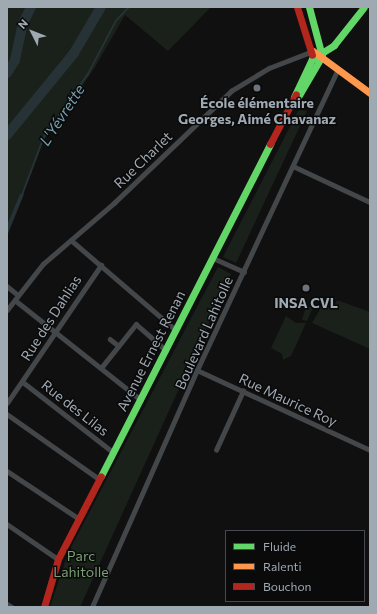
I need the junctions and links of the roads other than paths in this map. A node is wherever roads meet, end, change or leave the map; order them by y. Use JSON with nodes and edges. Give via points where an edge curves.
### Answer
{"nodes":[{"id":1,"x":297,"y":7,"type":"edge"},
{"id":2,"x":302,"y":7,"type":"edge"},
{"id":3,"x":309,"y":7,"type":"edge"},
{"id":4,"x":364,"y":7,"type":"edge"},
{"id":5,"x":313,"y":51,"type":"junction"},
{"id":6,"x":322,"y":56,"type":"junction"},
{"id":7,"x":312,"y":59,"type":"junction"},
{"id":8,"x":338,"y":69,"type":"junction"},
{"id":9,"x":370,"y":93,"type":"edge"},
{"id":10,"x":290,"y":110,"type":"junction"},
{"id":11,"x":293,"y":166,"type":"junction"},
{"id":12,"x":370,"y":202,"type":"edge"},
{"id":13,"x":71,"y":240,"type":"junction"},
{"id":14,"x":213,"y":258,"type":"junction"},
{"id":15,"x":101,"y":265,"type":"junction"},
{"id":16,"x":244,"y":272,"type":"junction"},
{"id":17,"x":7,"y":286,"type":"edge"},
{"id":18,"x":18,"y":295,"type":"junction"},
{"id":19,"x":15,"y":300,"type":"junction"},
{"id":20,"x":7,"y":310,"type":"edge"},
{"id":21,"x":176,"y":330,"type":"junction"},
{"id":22,"x":56,"y":332,"type":"junction"},
{"id":23,"x":110,"y":339,"type":"dead end"},
{"id":24,"x":119,"y":346,"type":"junction"},
{"id":25,"x":166,"y":350,"type":"junction"},
{"id":26,"x":101,"y":368,"type":"junction"},
{"id":27,"x":197,"y":370,"type":"junction"},
{"id":28,"x":23,"y":382,"type":"junction"},
{"id":29,"x":243,"y":391,"type":"junction"},
{"id":30,"x":141,"y":400,"type":"junction"},
{"id":31,"x":7,"y":403,"type":"edge"},
{"id":32,"x":7,"y":414,"type":"edge"},
{"id":33,"x":216,"y":450,"type":"dead end"},
{"id":34,"x":370,"y":450,"type":"edge"},
{"id":35,"x":113,"y":452,"type":"junction"},
{"id":36,"x":7,"y":471,"type":"edge"},
{"id":37,"x":99,"y":478,"type":"junction"},
{"id":38,"x":78,"y":518,"type":"junction"},
{"id":39,"x":7,"y":524,"type":"edge"},
{"id":40,"x":58,"y":559,"type":"junction"},
{"id":41,"x":7,"y":604,"type":"edge"},
{"id":42,"x":12,"y":607,"type":"edge"},
{"id":43,"x":44,"y":607,"type":"edge"},
{"id":44,"x":92,"y":607,"type":"edge"}],
"edges":[{"from":1,"to":5,"type":"main road"},
{"from":2,"to":6,"type":"main road"},
{"from":3,"to":6,"type":"main road"},
{"from":4,"to":6,"type":"main road","name":"Avenue Ernest Renan"},
{"from":5,"to":6,"type":"main road"},
{"from":5,"to":7,"type":"main road","name":"Avenue Ernest Renan"},
{"from":5,"to":13,"type":"street","name":"Rue Charlet","via":[[269,68],[231,91]]},
{"from":6,"to":7,"type":"main road"},
{"from":6,"to":8,"type":"main road"},
{"from":6,"to":10,"type":"main road","name":"Avenue Ernest Renan"},
{"from":7,"to":10,"type":"main road","name":"Avenue Ernest Renan"},
{"from":8,"to":9,"type":"main road"},
{"from":8,"to":11,"type":"street","name":"Boulevard Lahitolle"},
{"from":10,"to":14,"type":"main road","name":"Avenue Ernest Renan"},
{"from":11,"to":12,"type":"street"},
{"from":11,"to":16,"type":"street","name":"Boulevard Lahitolle"},
{"from":13,"to":15,"type":"street"},
{"from":13,"to":18,"type":"street","name":"Rue Charlet","via":[[43,264]]},
{"from":14,"to":16,"type":"street"},
{"from":14,"to":21,"type":"main road","name":"Avenue Ernest Renan"},
{"from":15,"to":21,"type":"street"},
{"from":15,"to":22,"type":"street","name":"Rue des Dahlias"},
{"from":16,"to":27,"type":"street","name":"Boulevard Lahitolle"},
{"from":17,"to":18,"type":"street"},
{"from":18,"to":19,"type":"street","name":"Rue Charlet"},
{"from":19,"to":20,"type":"street","name":"Rue Charlet"},
{"from":19,"to":22,"type":"street"},
{"from":21,"to":25,"type":"main road","name":"Avenue Ernest Renan"},
{"from":22,"to":26,"type":"street"},
{"from":22,"to":28,"type":"street","name":"Rue des Dahlias"},
{"from":23,"to":24,"type":"street"},
{"from":24,"to":25,"type":"street","via":[[136,324]]},
{"from":24,"to":26,"type":"street"},
{"from":25,"to":30,"type":"main road","name":"Avenue Ernest Renan"},
{"from":26,"to":30,"type":"street"},
{"from":27,"to":29,"type":"street","name":"Rue Maurice Roy"},
{"from":27,"to":44,"type":"street","name":"Boulevard Lahitolle"},
{"from":28,"to":31,"type":"street","name":"Rue des Dahlias"},
{"from":28,"to":35,"type":"street","name":"Rue des Lilas"},
{"from":29,"to":33,"type":"street"},
{"from":29,"to":34,"type":"street","name":"Rue Maurice Roy"},
{"from":30,"to":35,"type":"main road","name":"Avenue Ernest Renan"},
{"from":32,"to":37,"type":"street"},
{"from":35,"to":37,"type":"main road","name":"Avenue Ernest Renan"},
{"from":36,"to":38,"type":"street"},
{"from":37,"to":38,"type":"main road","name":"Avenue Ernest Renan"},
{"from":38,"to":40,"type":"main road","name":"Avenue Ernest Renan"},
{"from":39,"to":40,"type":"street"},
{"from":40,"to":43,"type":"main road","name":"Avenue Ernest Renan"},
{"from":41,"to":42,"type":"street"}]}
